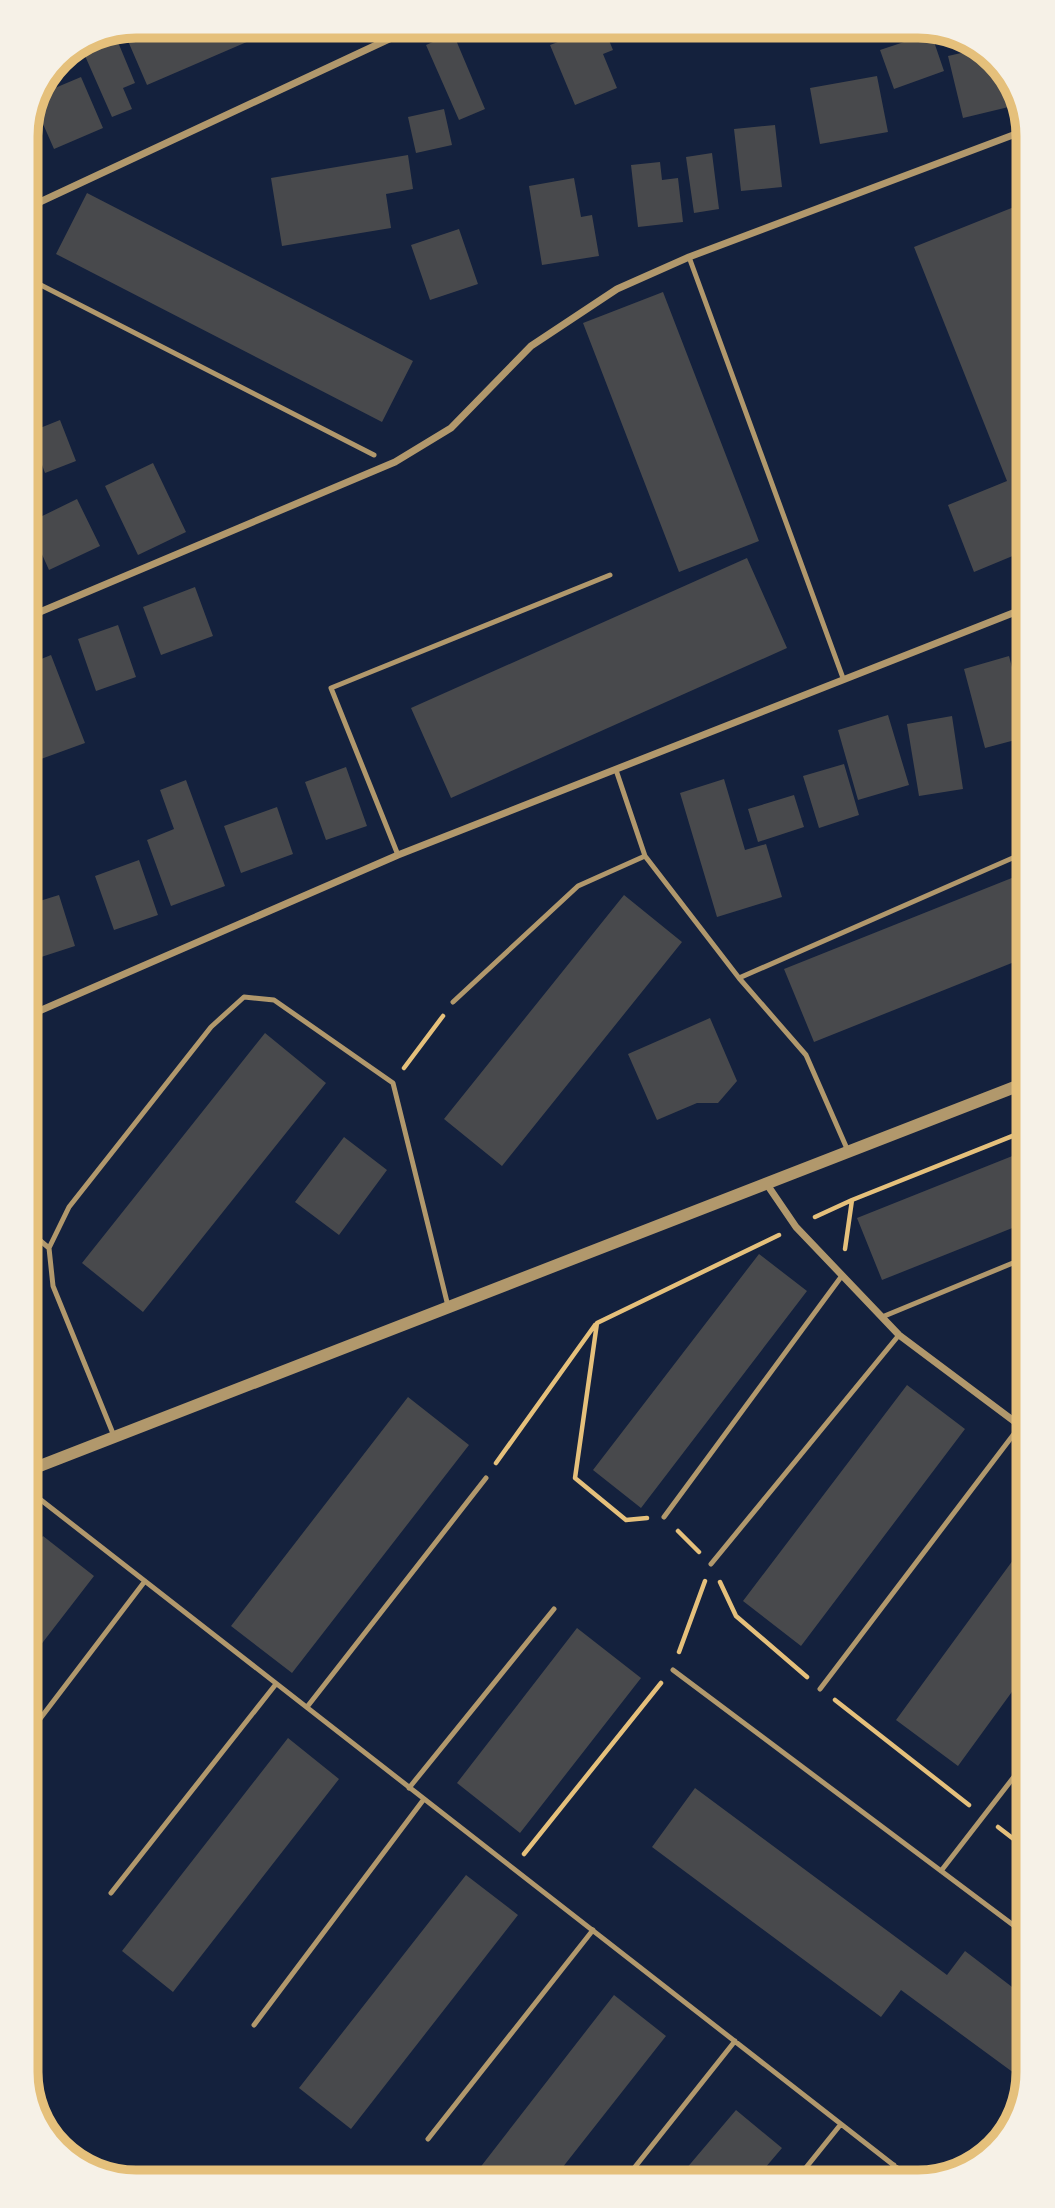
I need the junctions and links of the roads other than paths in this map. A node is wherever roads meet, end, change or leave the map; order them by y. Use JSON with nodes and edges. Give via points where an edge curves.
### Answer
{"nodes":[{"id":1,"x":389,"y":39,"type":"edge"},
{"id":2,"x":1016,"y":134,"type":"edge"},
{"id":3,"x":39,"y":202,"type":"edge"},
{"id":4,"x":689,"y":257,"type":"junction"},
{"id":5,"x":39,"y":284,"type":"edge"},
{"id":6,"x":374,"y":455,"type":"dead end"},
{"id":7,"x":610,"y":575,"type":"dead end"},
{"id":8,"x":39,"y":612,"type":"edge"},
{"id":9,"x":1016,"y":612,"type":"edge"},
{"id":10,"x":843,"y":678,"type":"junction"},
{"id":11,"x":616,"y":770,"type":"junction"},
{"id":12,"x":398,"y":855,"type":"junction"},
{"id":13,"x":645,"y":856,"type":"junction"},
{"id":14,"x":1016,"y":857,"type":"edge"},
{"id":15,"x":739,"y":978,"type":"junction"},
{"id":16,"x":453,"y":1002,"type":"road end"},
{"id":17,"x":39,"y":1011,"type":"edge"},
{"id":18,"x":1016,"y":1086,"type":"edge"},
{"id":19,"x":848,"y":1151,"type":"junction"},
{"id":20,"x":766,"y":1182,"type":"junction"},
{"id":21,"x":39,"y":1239,"type":"edge"},
{"id":22,"x":50,"y":1248,"type":"junction"},
{"id":23,"x":1016,"y":1262,"type":"edge"},
{"id":24,"x":841,"y":1277,"type":"junction"},
{"id":25,"x":448,"y":1309,"type":"junction"},
{"id":26,"x":882,"y":1317,"type":"junction"},
{"id":27,"x":899,"y":1335,"type":"junction"},
{"id":28,"x":1016,"y":1423,"type":"edge"},
{"id":29,"x":115,"y":1437,"type":"junction"},
{"id":30,"x":1016,"y":1437,"type":"edge"},
{"id":31,"x":39,"y":1466,"type":"edge"},
{"id":32,"x":485,"y":1478,"type":"road end"},
{"id":33,"x":39,"y":1498,"type":"edge"},
{"id":34,"x":664,"y":1517,"type":"dead end"},
{"id":35,"x":711,"y":1564,"type":"road end"},
{"id":36,"x":145,"y":1581,"type":"junction"},
{"id":37,"x":554,"y":1609,"type":"dead end"},
{"id":38,"x":673,"y":1670,"type":"road end"},
{"id":39,"x":276,"y":1684,"type":"junction"},
{"id":40,"x":820,"y":1689,"type":"dead end"},
{"id":41,"x":307,"y":1707,"type":"junction"},
{"id":42,"x":39,"y":1720,"type":"edge"},
{"id":43,"x":1016,"y":1774,"type":"edge"},
{"id":44,"x":409,"y":1787,"type":"junction"},
{"id":45,"x":424,"y":1799,"type":"junction"},
{"id":46,"x":941,"y":1871,"type":"junction"},
{"id":47,"x":111,"y":1893,"type":"dead end"},
{"id":48,"x":1016,"y":1927,"type":"edge"},
{"id":49,"x":593,"y":1930,"type":"junction"},
{"id":50,"x":254,"y":2025,"type":"dead end"},
{"id":51,"x":735,"y":2041,"type":"junction"},
{"id":52,"x":841,"y":2124,"type":"junction"},
{"id":53,"x":428,"y":2139,"type":"dead end"},
{"id":54,"x":894,"y":2165,"type":"junction"},
{"id":55,"x":633,"y":2170,"type":"edge"},
{"id":56,"x":804,"y":2170,"type":"edge"},
{"id":57,"x":890,"y":2170,"type":"edge"},
{"id":58,"x":900,"y":2170,"type":"edge"}],
"edges":[{"from":1,"to":3,"type":"street"},
{"from":2,"to":4,"type":"street"},
{"from":4,"to":8,"type":"street","via":[[617,289],[531,346],[451,428],[395,462]]},
{"from":4,"to":10,"type":"lane"},
{"from":5,"to":6,"type":"lane"},
{"from":7,"to":12,"type":"lane","via":[[331,688]]},
{"from":9,"to":10,"type":"street"},
{"from":10,"to":11,"type":"street"},
{"from":11,"to":12,"type":"street"},
{"from":11,"to":13,"type":"lane"},
{"from":12,"to":17,"type":"street"},
{"from":13,"to":15,"type":"lane"},
{"from":13,"to":16,"type":"lane","via":[[578,887]]},
{"from":14,"to":15,"type":"lane"},
{"from":15,"to":19,"type":"lane","via":[[806,1055]]},
{"from":18,"to":19,"type":"street"},
{"from":19,"to":20,"type":"street"},
{"from":20,"to":24,"type":"street","via":[[796,1227]]},
{"from":20,"to":25,"type":"street"},
{"from":21,"to":22,"type":"lane"},
{"from":22,"to":25,"type":"lane","via":[[69,1206],[211,1027],[244,997],[274,1000],[393,1083]]},
{"from":22,"to":29,"type":"lane","via":[[52,1286]]},
{"from":23,"to":26,"type":"lane"},
{"from":24,"to":26,"type":"street"},
{"from":24,"to":34,"type":"lane"},
{"from":25,"to":29,"type":"street"},
{"from":26,"to":27,"type":"street"},
{"from":27,"to":28,"type":"street"},
{"from":27,"to":35,"type":"lane"},
{"from":29,"to":31,"type":"street"},
{"from":30,"to":40,"type":"lane"},
{"from":32,"to":41,"type":"lane"},
{"from":33,"to":36,"type":"lane"},
{"from":36,"to":39,"type":"lane"},
{"from":36,"to":42,"type":"lane"},
{"from":37,"to":44,"type":"lane"},
{"from":38,"to":46,"type":"lane"},
{"from":39,"to":41,"type":"lane"},
{"from":39,"to":47,"type":"lane"},
{"from":41,"to":44,"type":"lane"},
{"from":43,"to":46,"type":"lane"},
{"from":44,"to":45,"type":"lane"},
{"from":45,"to":49,"type":"lane"},
{"from":45,"to":50,"type":"lane"},
{"from":46,"to":48,"type":"lane"},
{"from":49,"to":51,"type":"lane"},
{"from":49,"to":53,"type":"lane"},
{"from":51,"to":52,"type":"lane"},
{"from":51,"to":55,"type":"lane"},
{"from":52,"to":54,"type":"lane"},
{"from":52,"to":56,"type":"lane"},
{"from":54,"to":57,"type":"lane"},
{"from":54,"to":58,"type":"lane"}]}
